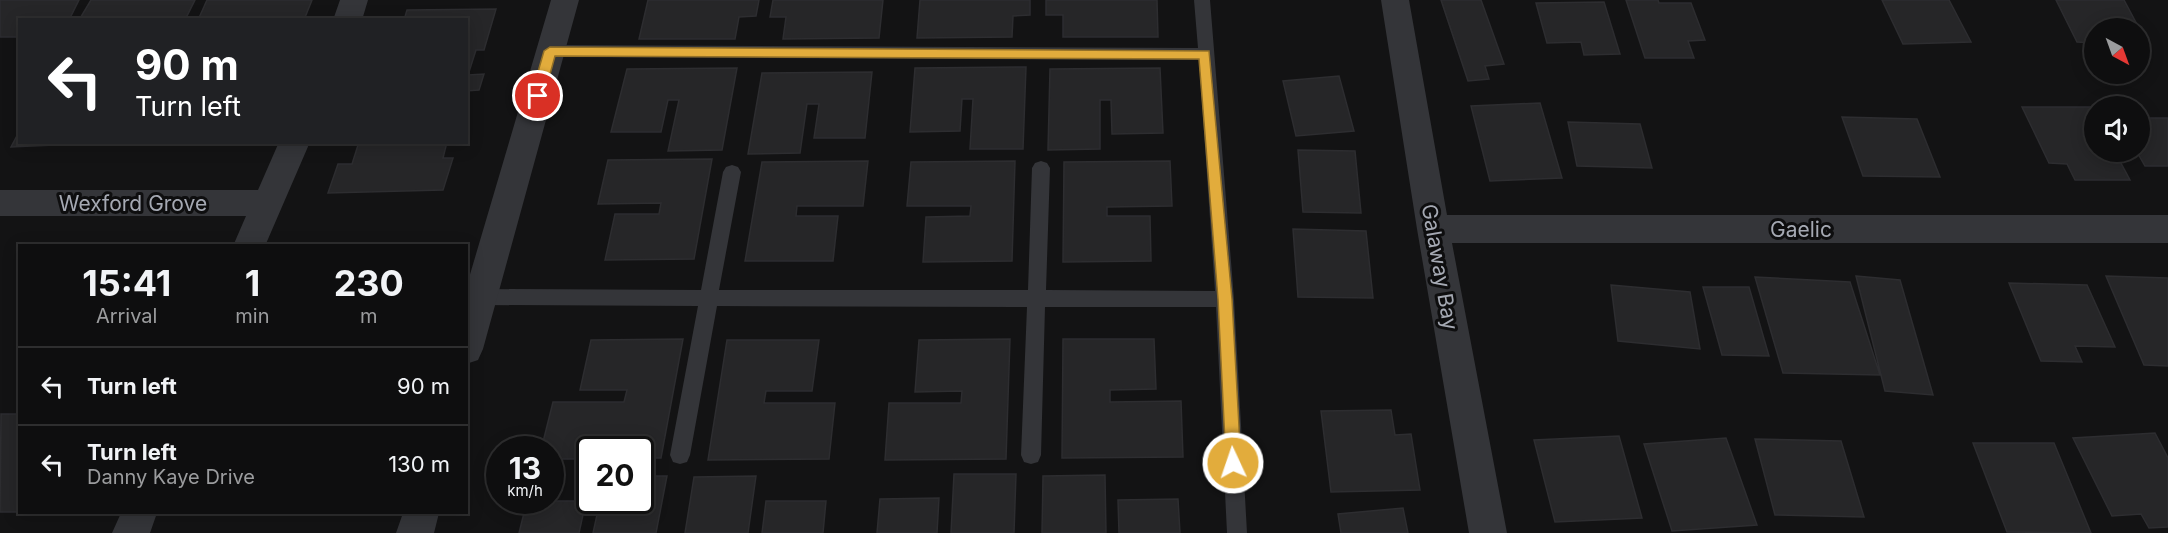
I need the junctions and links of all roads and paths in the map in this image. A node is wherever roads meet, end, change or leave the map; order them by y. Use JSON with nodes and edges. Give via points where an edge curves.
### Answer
{"nodes":[{"id":1,"x":354,"y":0,"type":"edge"},
{"id":2,"x":565,"y":0,"type":"edge"},
{"id":3,"x":1202,"y":0,"type":"edge"},
{"id":4,"x":1395,"y":0,"type":"edge"},
{"id":5,"x":348,"y":18,"type":"edge"},
{"id":6,"x":550,"y":51,"type":"junction"},
{"id":7,"x":1205,"y":54,"type":"junction"},
{"id":8,"x":294,"y":144,"type":"edge"},
{"id":9,"x":1041,"y":168,"type":"dead end"},
{"id":10,"x":732,"y":172,"type":"dead end"},
{"id":11,"x":0,"y":203,"type":"edge"},
{"id":12,"x":266,"y":203,"type":"junction"},
{"id":13,"x":1433,"y":229,"type":"junction"},
{"id":14,"x":2168,"y":229,"type":"edge"},
{"id":15,"x":250,"y":244,"type":"edge"},
{"id":16,"x":481,"y":297,"type":"junction"},
{"id":17,"x":709,"y":298,"type":"junction"},
{"id":18,"x":1037,"y":298,"type":"junction"},
{"id":19,"x":1225,"y":299,"type":"junction"},
{"id":20,"x":468,"y":342,"type":"edge"},
{"id":21,"x":680,"y":455,"type":"dead end"},
{"id":22,"x":1031,"y":455,"type":"dead end"},
{"id":23,"x":139,"y":514,"type":"edge"},
{"id":24,"x":421,"y":514,"type":"edge"},
{"id":25,"x":131,"y":533,"type":"edge"},
{"id":26,"x":415,"y":533,"type":"edge"},
{"id":27,"x":1237,"y":533,"type":"edge"},
{"id":28,"x":1488,"y":533,"type":"edge"}],
"edges":[{"from":1,"to":5,"type":"street"},
{"from":2,"to":6,"type":"street"},
{"from":3,"to":7,"type":"lane"},
{"from":4,"to":13,"type":"street","name":"Galaway Bay"},
{"from":6,"to":7,"type":"lane"},
{"from":6,"to":16,"type":"street"},
{"from":7,"to":19,"type":"lane"},
{"from":8,"to":12,"type":"street"},
{"from":9,"to":18,"type":"lane"},
{"from":10,"to":17,"type":"lane"},
{"from":11,"to":12,"type":"street","name":"Wexford Grove"},
{"from":12,"to":15,"type":"street"},
{"from":13,"to":14,"type":"street","name":"Gaelic"},
{"from":13,"to":28,"type":"street","name":"Galaway Bay"},
{"from":16,"to":17,"type":"lane"},
{"from":16,"to":20,"type":"street"},
{"from":17,"to":18,"type":"lane"},
{"from":17,"to":21,"type":"lane"},
{"from":18,"to":19,"type":"lane"},
{"from":18,"to":22,"type":"lane"},
{"from":19,"to":27,"type":"lane"},
{"from":23,"to":25,"type":"street"},
{"from":24,"to":26,"type":"street"}]}
